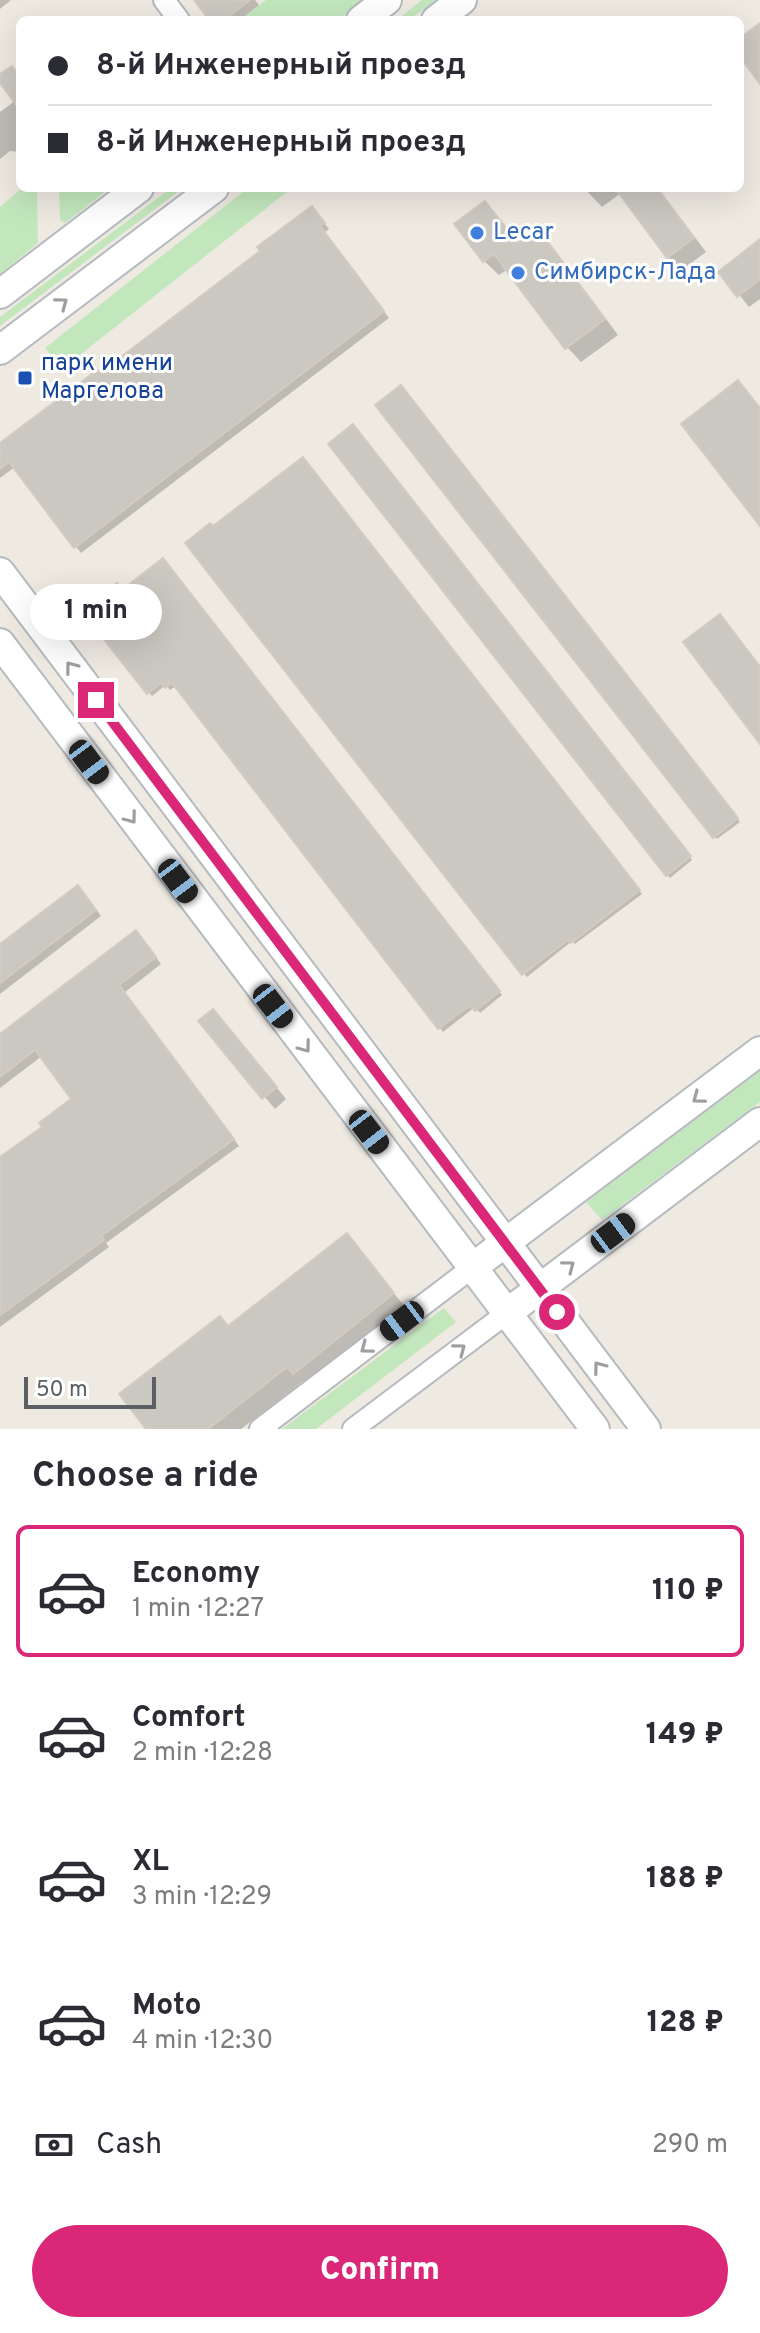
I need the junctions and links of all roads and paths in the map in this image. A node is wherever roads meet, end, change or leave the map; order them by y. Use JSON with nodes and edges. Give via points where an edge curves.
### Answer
{"nodes":[{"id":1,"x":387,"y":0,"type":"edge"},
{"id":2,"x":462,"y":0,"type":"edge"},
{"id":3,"x":366,"y":16,"type":"edge"},
{"id":4,"x":441,"y":16,"type":"edge"},
{"id":5,"x":134,"y":192,"type":"edge"},
{"id":6,"x":209,"y":192,"type":"edge"},
{"id":7,"x":0,"y":294,"type":"edge"},
{"id":8,"x":0,"y":350,"type":"edge"},
{"id":9,"x":0,"y":572,"type":"edge"},
{"id":10,"x":0,"y":643,"type":"edge"},
{"id":11,"x":760,"y":1051,"type":"edge"},
{"id":12,"x":760,"y":1122,"type":"edge"},
{"id":13,"x":422,"y":1132,"type":"junction"},
{"id":14,"x":388,"y":1157,"type":"junction"},
{"id":15,"x":506,"y":1243,"type":"junction"},
{"id":16,"x":473,"y":1267,"type":"junction"},
{"id":17,"x":539,"y":1288,"type":"junction"},
{"id":18,"x":507,"y":1313,"type":"junction"},
{"id":19,"x":260,"y":1429,"type":"edge"},
{"id":20,"x":353,"y":1429,"type":"edge"},
{"id":21,"x":595,"y":1429,"type":"edge"},
{"id":22,"x":646,"y":1429,"type":"edge"}],
"edges":[{"from":1,"to":3,"type":"street"},
{"from":2,"to":4,"type":"street"},
{"from":5,"to":7,"type":"street"},
{"from":8,"to":6,"type":"street","one_way":true},
{"from":13,"to":9,"type":"street","one_way":true},
{"from":10,"to":14,"type":"street","one_way":true},
{"from":11,"to":15,"type":"street","one_way":true},
{"from":17,"to":12,"type":"street","one_way":true},
{"from":13,"to":14,"type":"street"},
{"from":13,"to":15,"type":"street"},
{"from":14,"to":16,"type":"street"},
{"from":15,"to":16,"type":"street"},
{"from":15,"to":17,"type":"street"},
{"from":16,"to":18,"type":"street"},
{"from":16,"to":19,"type":"street","one_way":true},
{"from":17,"to":18,"type":"street"},
{"from":22,"to":17,"type":"street","one_way":true},
{"from":20,"to":18,"type":"street","one_way":true},
{"from":18,"to":21,"type":"street"}]}
